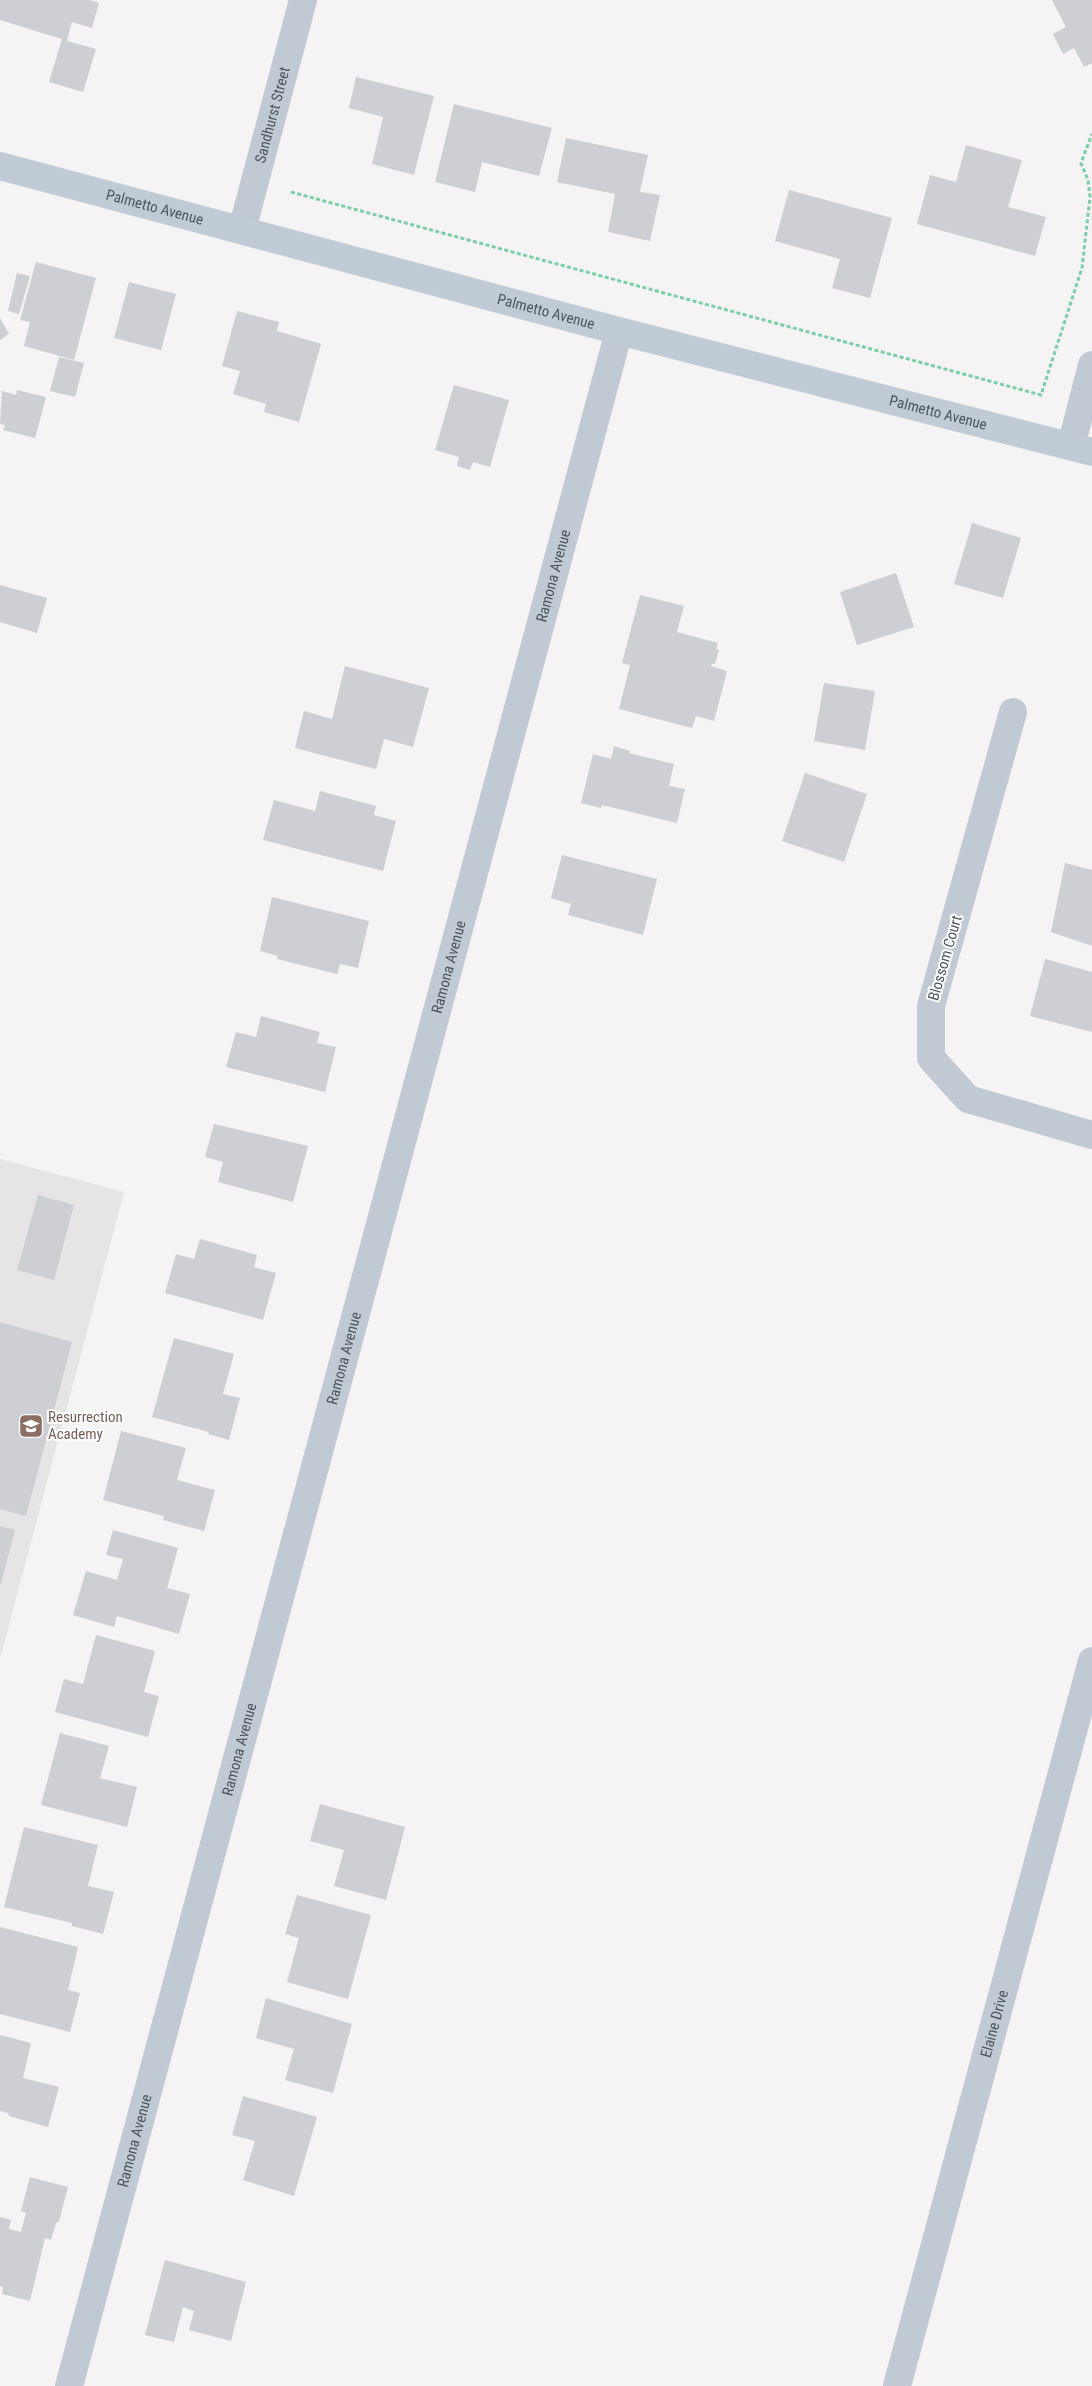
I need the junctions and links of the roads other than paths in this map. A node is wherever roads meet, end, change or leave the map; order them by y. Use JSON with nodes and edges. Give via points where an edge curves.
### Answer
{"nodes":[{"id":1,"x":303,"y":0,"type":"edge"},
{"id":2,"x":0,"y":166,"type":"edge"},
{"id":3,"x":242,"y":230,"type":"junction"},
{"id":4,"x":619,"y":331,"type":"junction"},
{"id":5,"x":1092,"y":365,"type":"edge"},
{"id":6,"x":1081,"y":449,"type":"edge"},
{"id":7,"x":1013,"y":712,"type":"dead end"},
{"id":8,"x":1092,"y":1135,"type":"edge"},
{"id":9,"x":1092,"y":1661,"type":"edge"},
{"id":10,"x":68,"y":2386,"type":"edge"},
{"id":11,"x":896,"y":2386,"type":"edge"}],
"edges":[{"from":1,"to":3,"type":"street","name":"Sandhurst Street"},
{"from":2,"to":3,"type":"street","name":"Palmetto Avenue"},
{"from":3,"to":4,"type":"street","name":"Palmetto Avenue"},
{"from":4,"to":6,"type":"street","name":"Palmetto Avenue"},
{"from":4,"to":10,"type":"street","name":"Ramona Avenue"},
{"from":5,"to":6,"type":"street"},
{"from":7,"to":8,"type":"street","name":"Blossom Court","via":[[931,1006],[931,1058],[968,1099]]},
{"from":9,"to":11,"type":"street","name":"Elaine Drive"}]}
